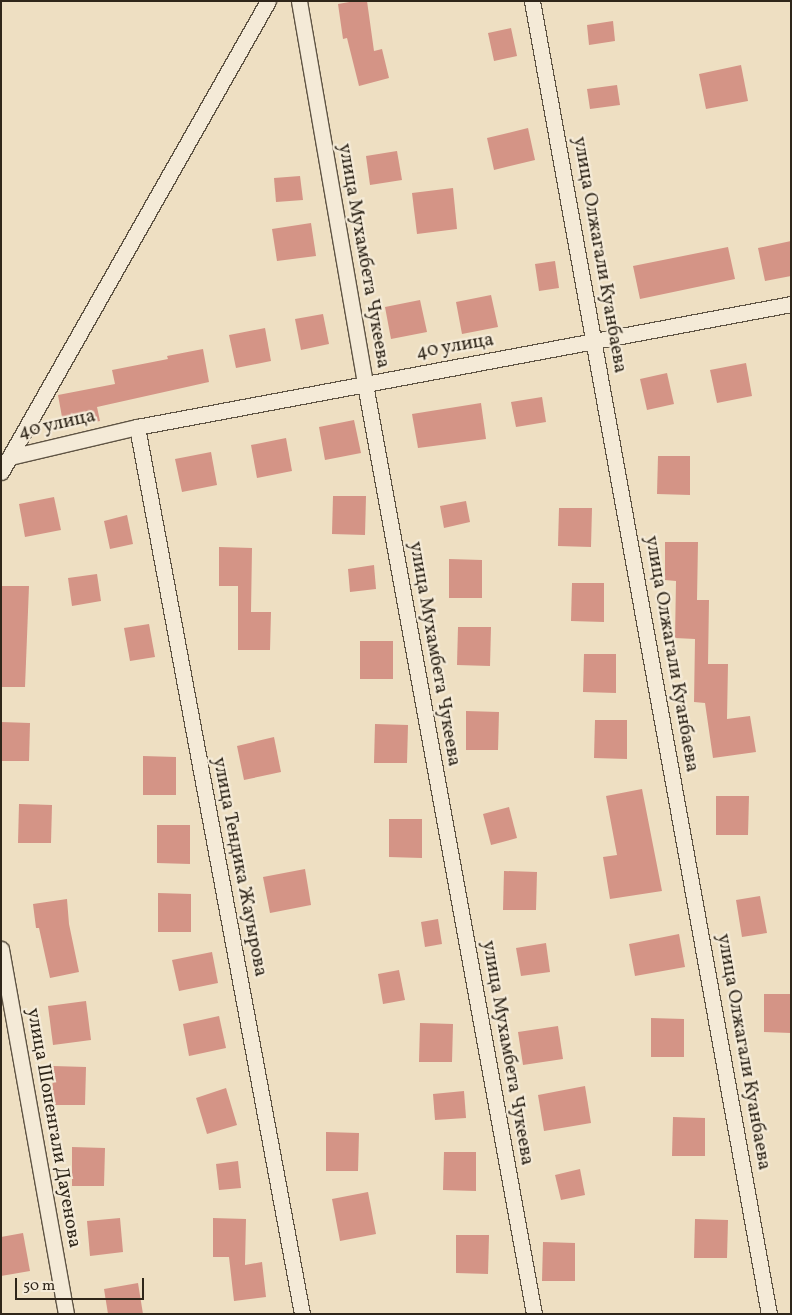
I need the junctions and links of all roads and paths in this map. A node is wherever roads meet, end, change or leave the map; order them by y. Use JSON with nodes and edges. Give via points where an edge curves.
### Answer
{"nodes":[{"id":1,"x":268,"y":1,"type":"edge"},
{"id":2,"x":299,"y":1,"type":"edge"},
{"id":3,"x":532,"y":1,"type":"edge"},
{"id":4,"x":791,"y":304,"type":"edge"},
{"id":5,"x":594,"y":342,"type":"junction"},
{"id":6,"x":365,"y":384,"type":"junction"},
{"id":7,"x":137,"y":427,"type":"junction"},
{"id":8,"x":10,"y":456,"type":"junction"},
{"id":9,"x":1,"y":472,"type":"edge"},
{"id":10,"x":1,"y":949,"type":"edge"},
{"id":11,"x":66,"y":1314,"type":"edge"},
{"id":12,"x":302,"y":1314,"type":"edge"},
{"id":13,"x":534,"y":1314,"type":"edge"},
{"id":14,"x":770,"y":1314,"type":"edge"}],
"edges":[{"from":1,"to":8,"type":"street"},
{"from":2,"to":6,"type":"street","name":"улица Мухамбета Чукеева"},
{"from":3,"to":5,"type":"street","name":"улица Олжагали Куанбаева"},
{"from":4,"to":5,"type":"street","name":"40 улица"},
{"from":5,"to":6,"type":"street","name":"40 улица"},
{"from":5,"to":14,"type":"street","name":"улица Олжагали Куанбаева"},
{"from":6,"to":7,"type":"street","name":"40 улица"},
{"from":6,"to":13,"type":"street","name":"улица Мухамбета Чукеева"},
{"from":7,"to":8,"type":"street","name":"40 улица"},
{"from":7,"to":12,"type":"street","name":"улица Тендика Жауырова"},
{"from":8,"to":9,"type":"street"},
{"from":10,"to":11,"type":"street","name":"улица Шопенгали Дауенова"}]}
